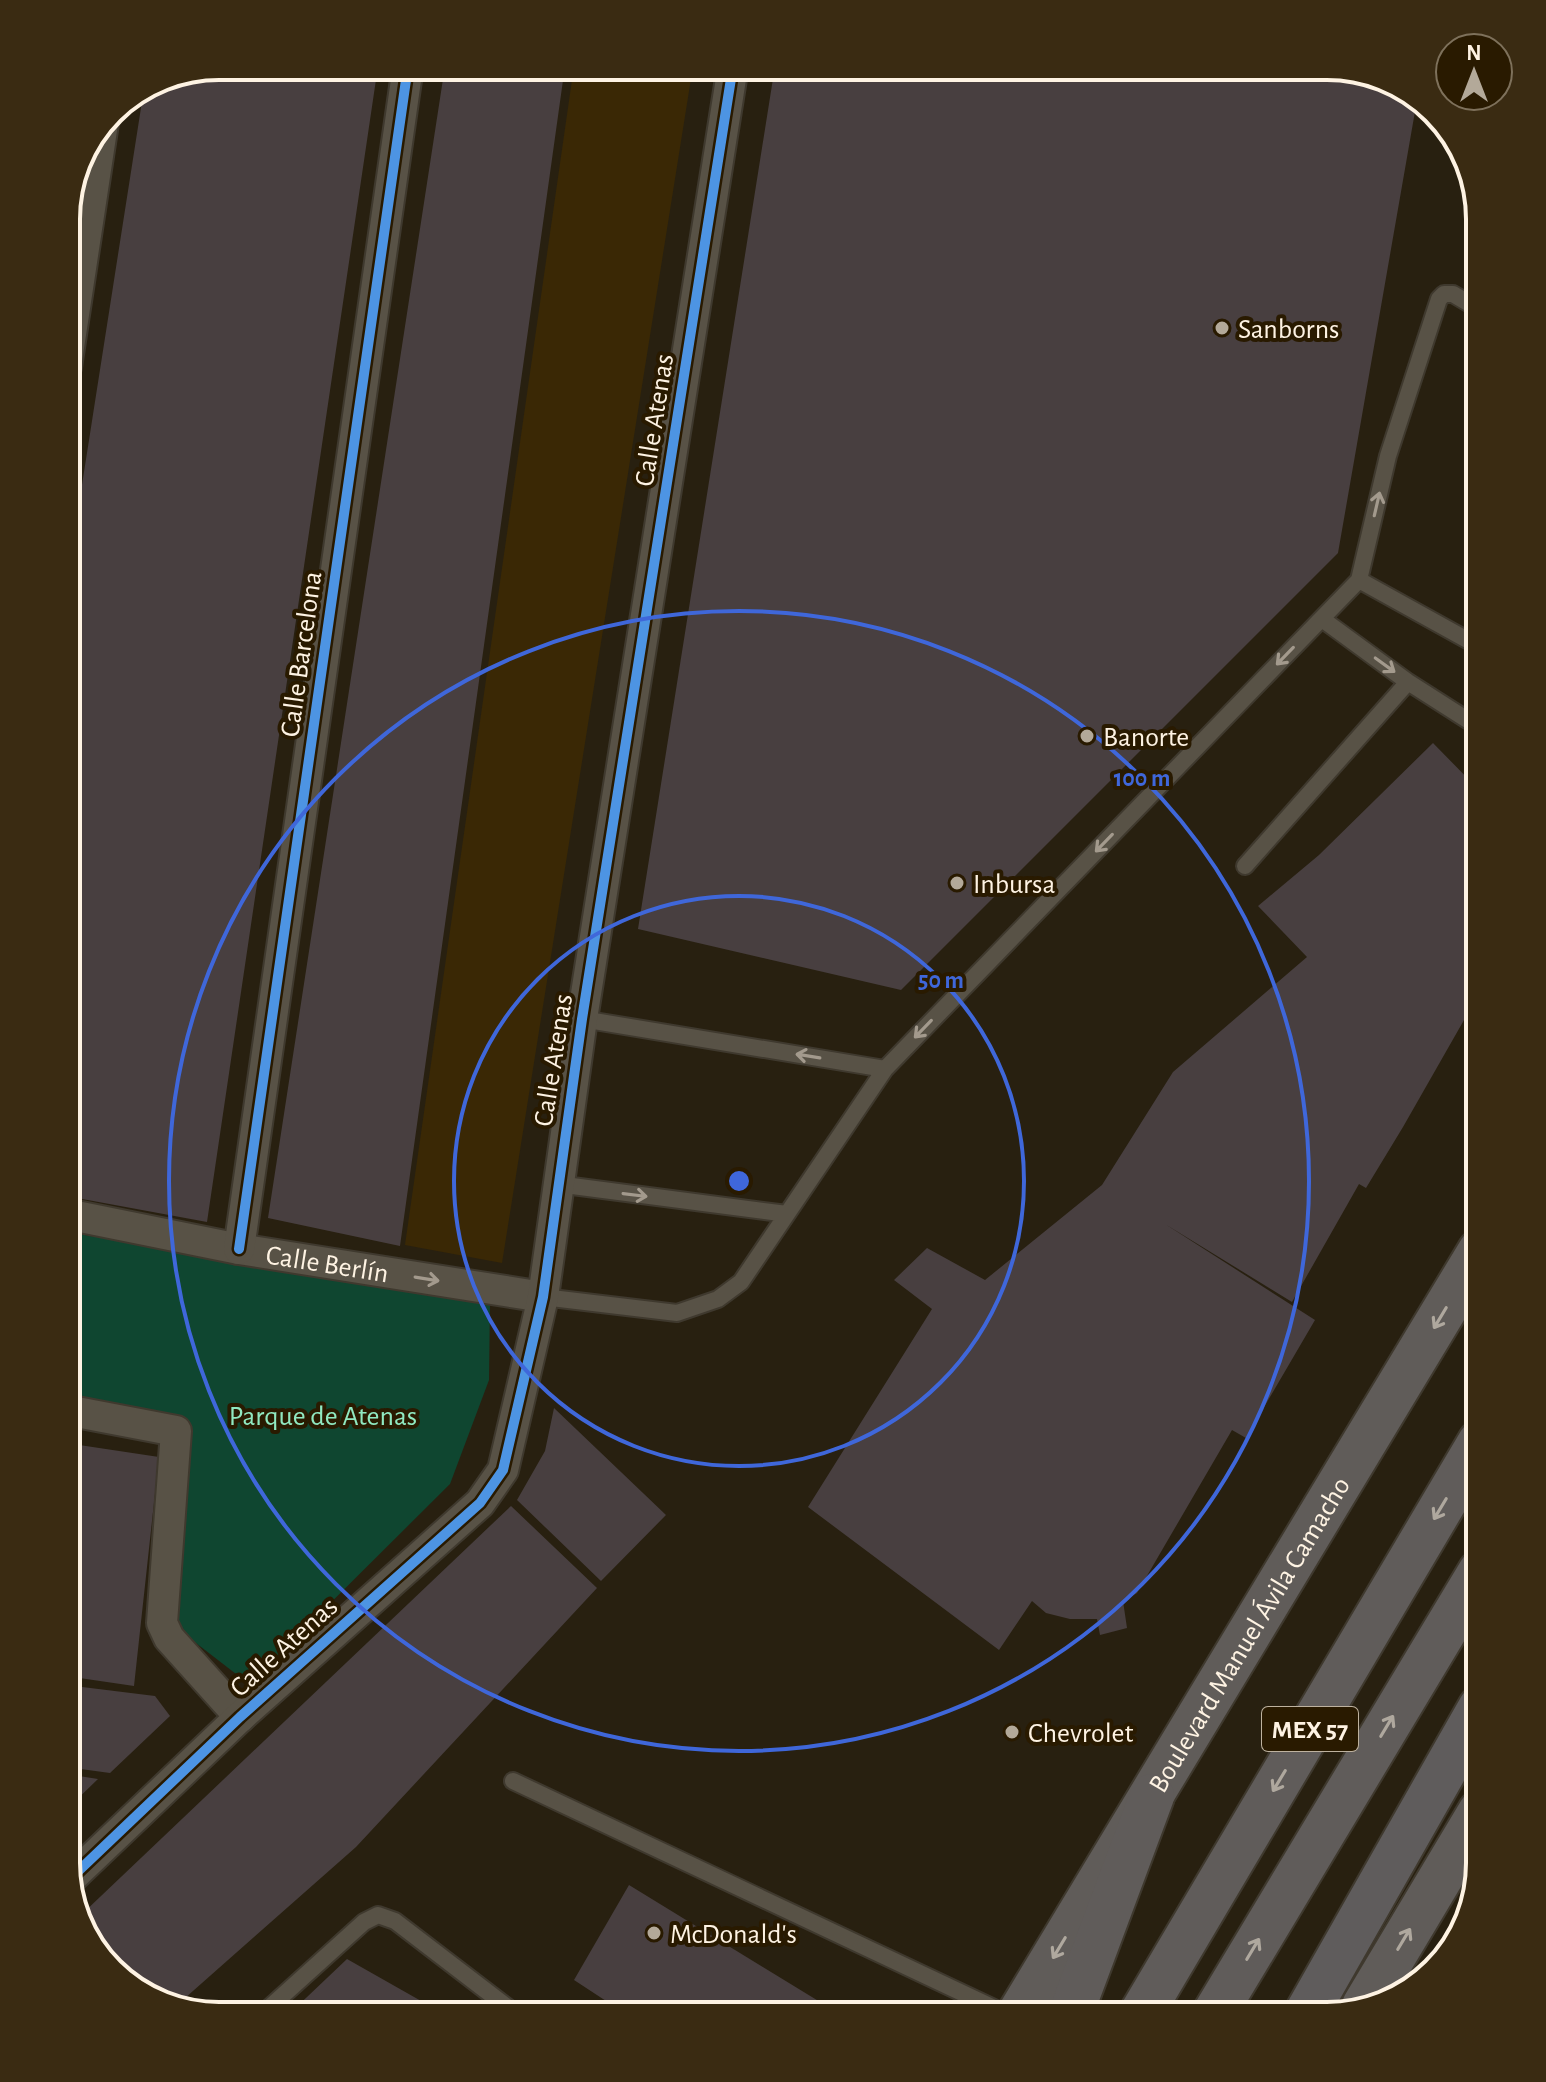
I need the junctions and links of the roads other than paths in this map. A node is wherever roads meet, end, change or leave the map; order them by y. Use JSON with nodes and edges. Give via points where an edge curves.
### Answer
{"nodes":[{"id":1,"x":406,"y":80,"type":"edge"},
{"id":2,"x":731,"y":80,"type":"edge"},
{"id":3,"x":99,"y":149,"type":"edge"},
{"id":4,"x":80,"y":275,"type":"edge"},
{"id":5,"x":1466,"y":302,"type":"edge"},
{"id":6,"x":1359,"y":580,"type":"junction"},
{"id":7,"x":1322,"y":619,"type":"junction"},
{"id":8,"x":1466,"y":639,"type":"edge"},
{"id":9,"x":1408,"y":682,"type":"junction"},
{"id":10,"x":1466,"y":719,"type":"edge"},
{"id":11,"x":1245,"y":866,"type":"dead end"},
{"id":12,"x":582,"y":1019,"type":"junction"},
{"id":13,"x":885,"y":1069,"type":"junction"},
{"id":14,"x":557,"y":1184,"type":"junction"},
{"id":15,"x":787,"y":1214,"type":"junction"},
{"id":16,"x":80,"y":1217,"type":"edge"},
{"id":17,"x":239,"y":1249,"type":"junction"},
{"id":18,"x":1466,"y":1274,"type":"edge"},
{"id":19,"x":543,"y":1297,"type":"junction"},
{"id":20,"x":80,"y":1413,"type":"edge"},
{"id":21,"x":1466,"y":1466,"type":"edge"},
{"id":22,"x":1466,"y":1595,"type":"edge"},
{"id":23,"x":240,"y":1717,"type":"junction"},
{"id":24,"x":1466,"y":1733,"type":"edge"},
{"id":25,"x":513,"y":1781,"type":"dead end"},
{"id":26,"x":1152,"y":1796,"type":"junction"},
{"id":27,"x":1466,"y":1835,"type":"edge"},
{"id":28,"x":80,"y":1869,"type":"edge"},
{"id":29,"x":1371,"y":1994,"type":"edge"},
{"id":30,"x":275,"y":2002,"type":"edge"},
{"id":31,"x":501,"y":2002,"type":"edge"},
{"id":32,"x":981,"y":2002,"type":"edge"},
{"id":33,"x":1027,"y":2002,"type":"edge"},
{"id":34,"x":1075,"y":2002,"type":"edge"},
{"id":35,"x":1148,"y":2002,"type":"edge"},
{"id":36,"x":1221,"y":2002,"type":"edge"},
{"id":37,"x":1313,"y":2002,"type":"edge"}],
"edges":[{"from":1,"to":17,"type":"street","name":"Calle Barcelona"},
{"from":2,"to":12,"type":"street","name":"Calle Atenas"},
{"from":3,"to":4,"type":"street"},
{"from":6,"to":5,"type":"lane","one_way":true,"via":[[1388,456],[1439,299],[1453,294]]},
{"from":6,"to":7,"type":"lane"},
{"from":6,"to":8,"type":"lane"},
{"from":7,"to":9,"type":"lane","one_way":true},
{"from":7,"to":13,"type":"lane","one_way":true},
{"from":9,"to":10,"type":"lane"},
{"from":9,"to":11,"type":"lane"},
{"from":13,"to":12,"type":"lane","one_way":true},
{"from":12,"to":14,"type":"street","name":"Calle Atenas"},
{"from":13,"to":15,"type":"lane"},
{"from":14,"to":15,"type":"lane","one_way":true},
{"from":14,"to":19,"type":"street","name":"Calle Atenas"},
{"from":15,"to":19,"type":"lane","via":[[741,1282],[718,1299],[677,1313]]},
{"from":16,"to":17,"type":"street","name":"Calle Berlín"},
{"from":17,"to":19,"type":"street","name":"Calle Berlín","one_way":true},
{"from":18,"to":26,"type":"main road","name":"Boulevard Manuel Ávila Camacho","one_way":true},
{"from":19,"to":23,"type":"street","name":"Calle Atenas","via":[[503,1470],[492,1490]]},
{"from":20,"to":23,"type":"street","via":[[176,1431],[162,1623],[169,1638]]},
{"from":21,"to":35,"type":"highway","number":"MEX 57","one_way":true},
{"from":36,"to":22,"type":"highway","number":"MEX 57","one_way":true},
{"from":23,"to":28,"type":"street","name":"Calle Atenas"},
{"from":24,"to":37,"type":"highway"},
{"from":25,"to":32,"type":"lane"},
{"from":26,"to":33,"type":"main road","name":"Boulevard Manuel Ávila Camacho","one_way":true},
{"from":26,"to":34,"type":"highway"},
{"from":29,"to":27,"type":"main road","one_way":true},
{"from":30,"to":31,"type":"lane","via":[[378,1915],[395,1921]]}]}
